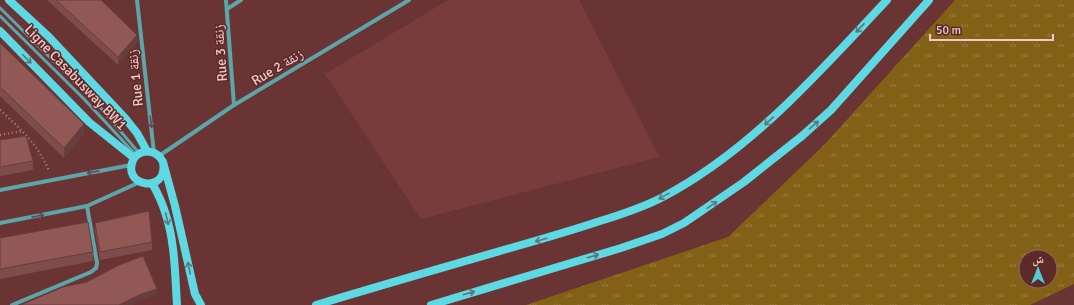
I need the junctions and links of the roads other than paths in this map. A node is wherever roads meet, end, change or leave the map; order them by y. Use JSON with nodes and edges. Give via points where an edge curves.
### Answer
{"nodes":[{"id":1,"x":9,"y":0,"type":"edge"},
{"id":2,"x":137,"y":0,"type":"edge"},
{"id":3,"x":226,"y":0,"type":"edge"},
{"id":4,"x":241,"y":0,"type":"edge"},
{"id":5,"x":409,"y":0,"type":"edge"},
{"id":6,"x":887,"y":0,"type":"edge"},
{"id":7,"x":929,"y":0,"type":"edge"},
{"id":8,"x":0,"y":8,"type":"edge"},
{"id":9,"x":227,"y":9,"type":"junction"},
{"id":10,"x":0,"y":16,"type":"edge"},
{"id":11,"x":0,"y":31,"type":"edge"},
{"id":12,"x":234,"y":105,"type":"junction"},
{"id":13,"x":146,"y":157,"type":"junction"},
{"id":14,"x":140,"y":182,"type":"junction"},
{"id":15,"x":152,"y":183,"type":"junction"},
{"id":16,"x":0,"y":190,"type":"edge"},
{"id":17,"x":87,"y":206,"type":"junction"},
{"id":18,"x":0,"y":223,"type":"edge"},
{"id":19,"x":12,"y":305,"type":"edge"},
{"id":20,"x":177,"y":305,"type":"edge"},
{"id":21,"x":201,"y":305,"type":"edge"},
{"id":22,"x":316,"y":305,"type":"edge"},
{"id":23,"x":431,"y":305,"type":"edge"}],
"edges":[{"from":1,"to":13,"type":"street","via":[[49,37],[125,118],[137,133]]},
{"from":2,"to":13,"type":"street","name":"Rue 1 زنقة","one_way":true},
{"from":3,"to":9,"type":"street","name":"Rue 3 زنقة"},
{"from":4,"to":9,"type":"street"},
{"from":5,"to":12,"type":"street","name":"Rue 2 زنقة"},
{"from":6,"to":22,"type":"street","one_way":true,"via":[[768,123],[723,158],[663,197],[623,214],[557,235]]},
{"from":23,"to":7,"type":"street","one_way":true,"via":[[620,248],[662,234],[684,223],[744,182],[832,110]]},
{"from":8,"to":13,"type":"lane","name":"Ligne Casabusway BW1","via":[[100,107]]},
{"from":9,"to":12,"type":"street","name":"Rue 3 زنقة"},
{"from":10,"to":13,"type":"lane","name":"Ligne Casabusway BW1"},
{"from":11,"to":13,"type":"street","one_way":true,"via":[[90,122]]},
{"from":12,"to":13,"type":"street","name":"Rue 2 زنقة"},
{"from":13,"to":14,"type":"street","via":[[131,169],[134,177]]},
{"from":13,"to":15,"type":"street","via":[[164,170],[161,177]]},
{"from":13,"to":16,"type":"street","one_way":true},
{"from":21,"to":13,"type":"street","one_way":true,"via":[[195,294],[175,206]]},
{"from":14,"to":15,"type":"street"},
{"from":14,"to":17,"type":"street"},
{"from":15,"to":20,"type":"street","one_way":true,"via":[[165,211],[169,228]]},
{"from":18,"to":17,"type":"street","one_way":true},
{"from":17,"to":19,"type":"street","via":[[96,268]]}]}
